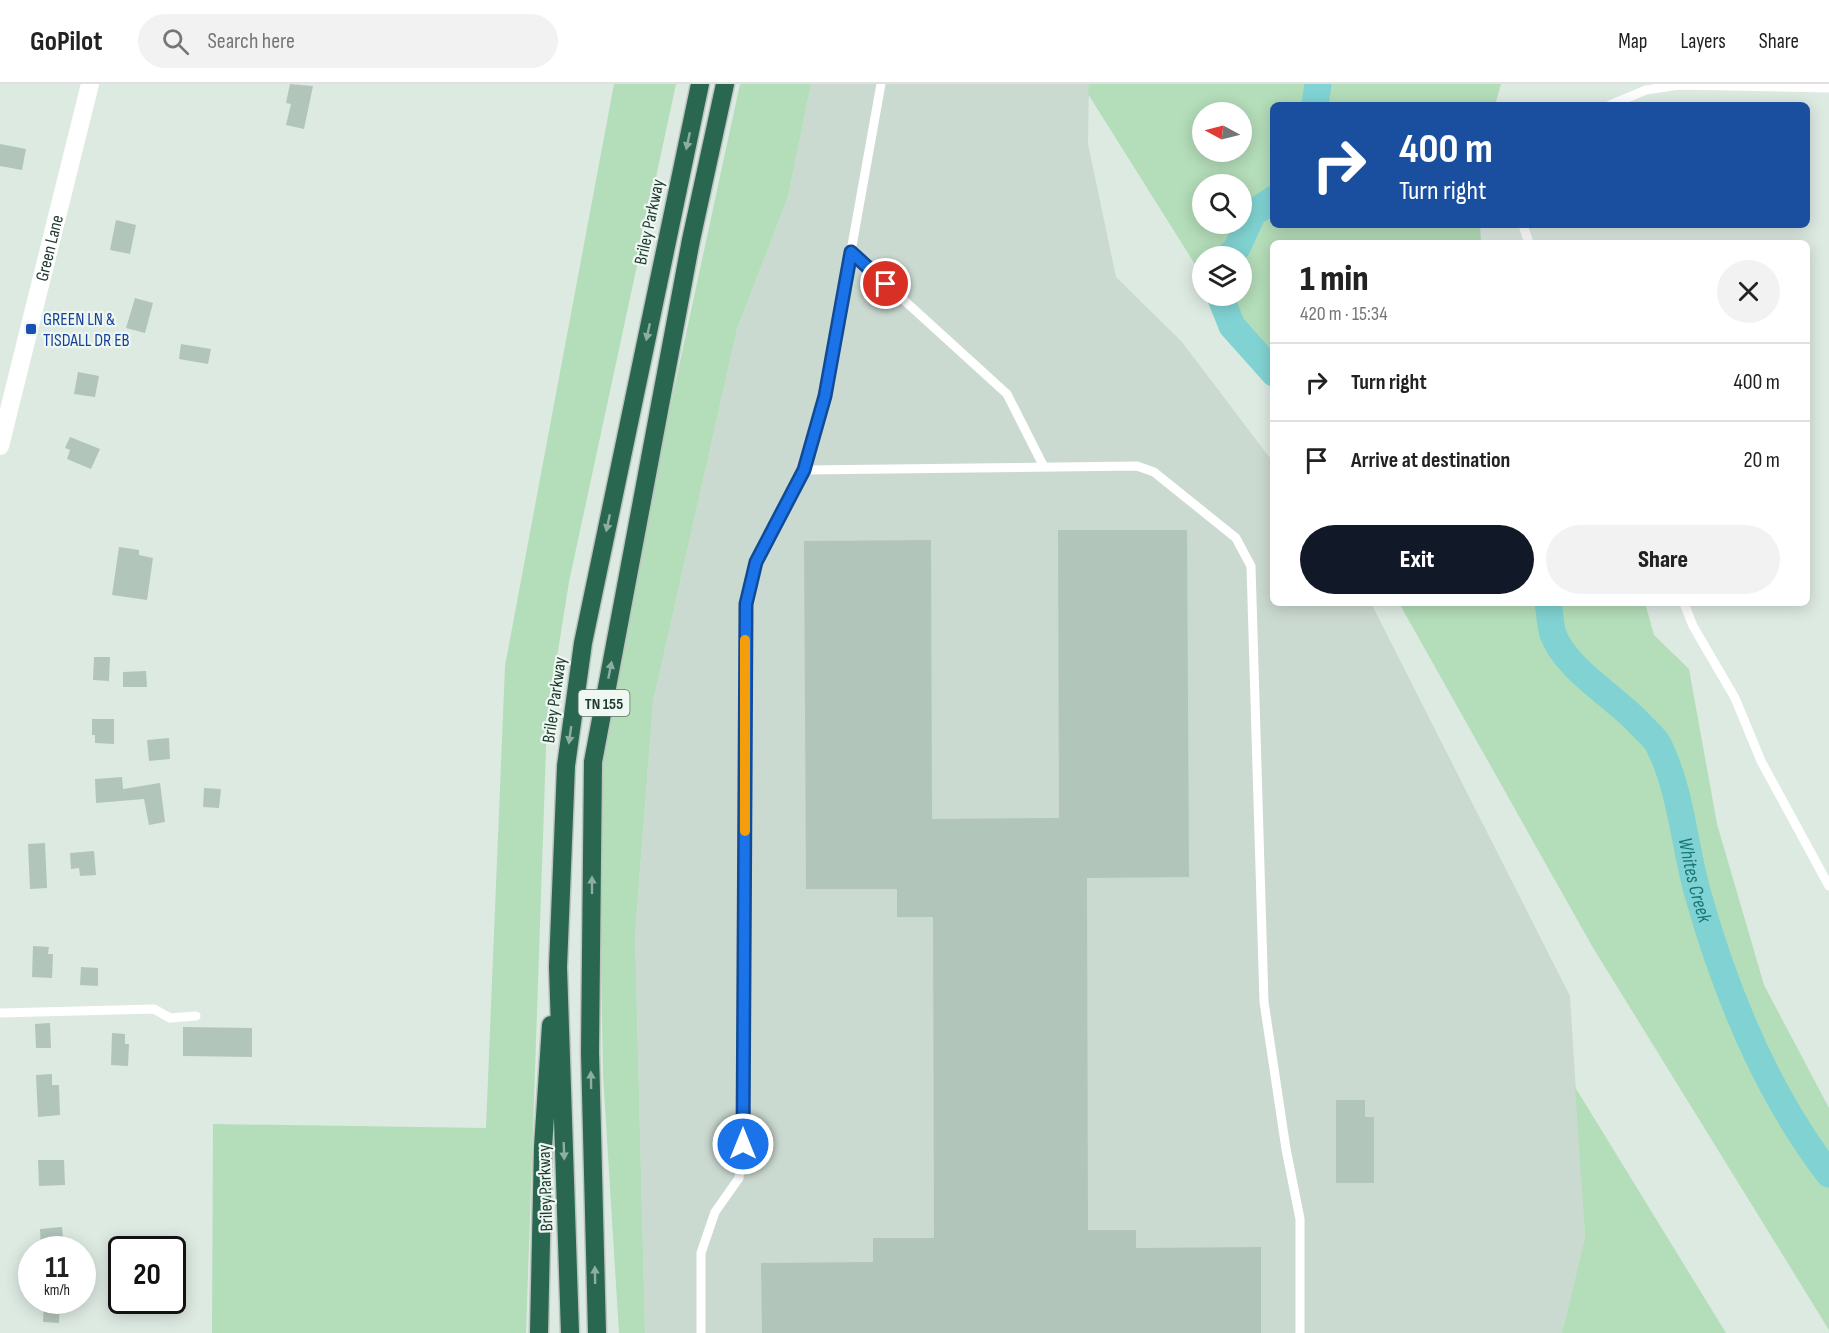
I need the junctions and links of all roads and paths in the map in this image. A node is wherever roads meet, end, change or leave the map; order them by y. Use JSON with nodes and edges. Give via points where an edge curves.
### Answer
{"nodes":[{"id":1,"x":90,"y":84,"type":"edge"},
{"id":2,"x":700,"y":84,"type":"edge"},
{"id":3,"x":725,"y":84,"type":"edge"},
{"id":4,"x":881,"y":84,"type":"edge"},
{"id":5,"x":1829,"y":88,"type":"edge"},
{"id":6,"x":1617,"y":102,"type":"edge"},
{"id":7,"x":851,"y":252,"type":"junction"},
{"id":8,"x":3,"y":420,"type":"edge"},
{"id":9,"x":0,"y":446,"type":"edge"},
{"id":10,"x":1044,"y":467,"type":"junction"},
{"id":11,"x":804,"y":470,"type":"junction"},
{"id":12,"x":1685,"y":606,"type":"edge"},
{"id":13,"x":1829,"y":886,"type":"edge"},
{"id":14,"x":558,"y":967,"type":"junction"},
{"id":15,"x":0,"y":1013,"type":"edge"},
{"id":16,"x":196,"y":1016,"type":"dead end"},
{"id":17,"x":539,"y":1333,"type":"edge"},
{"id":18,"x":570,"y":1333,"type":"edge"},
{"id":19,"x":597,"y":1333,"type":"edge"},
{"id":20,"x":700,"y":1333,"type":"edge"},
{"id":21,"x":1300,"y":1333,"type":"edge"}],
"edges":[{"from":1,"to":8,"type":"street","name":"Green Lane"},
{"from":2,"to":14,"type":"highway","name":"Briley Parkway","number":"TN 155","one_way":true,"via":[[583,643],[566,766]]},
{"from":19,"to":3,"type":"highway","number":"TN 155","one_way":true,"via":[[590,1052],[593,762],[691,240]]},
{"from":4,"to":7,"type":"lane"},
{"from":5,"to":6,"type":"lane","via":[[1679,85],[1646,90]]},
{"from":7,"to":10,"type":"lane","via":[[1007,394]]},
{"from":7,"to":11,"type":"lane","via":[[825,396]]},
{"from":8,"to":9,"type":"street","name":"Green Lane"},
{"from":10,"to":11,"type":"lane"},
{"from":10,"to":21,"type":"lane","via":[[1137,466],[1154,472],[1236,538],[1251,566],[1264,1002],[1300,1219]]},
{"from":11,"to":20,"type":"lane","via":[[756,562],[746,604],[743,1144],[739,1178],[715,1212],[701,1254]]},
{"from":12,"to":13,"type":"lane","via":[[1734,698],[1766,770]]},
{"from":14,"to":17,"type":"highway","via":[[548,1056]]},
{"from":14,"to":18,"type":"highway","name":"Briley Parkway","number":"TN 155","one_way":true},
{"from":15,"to":16,"type":"lane","via":[[154,1009],[170,1018]]}]}
